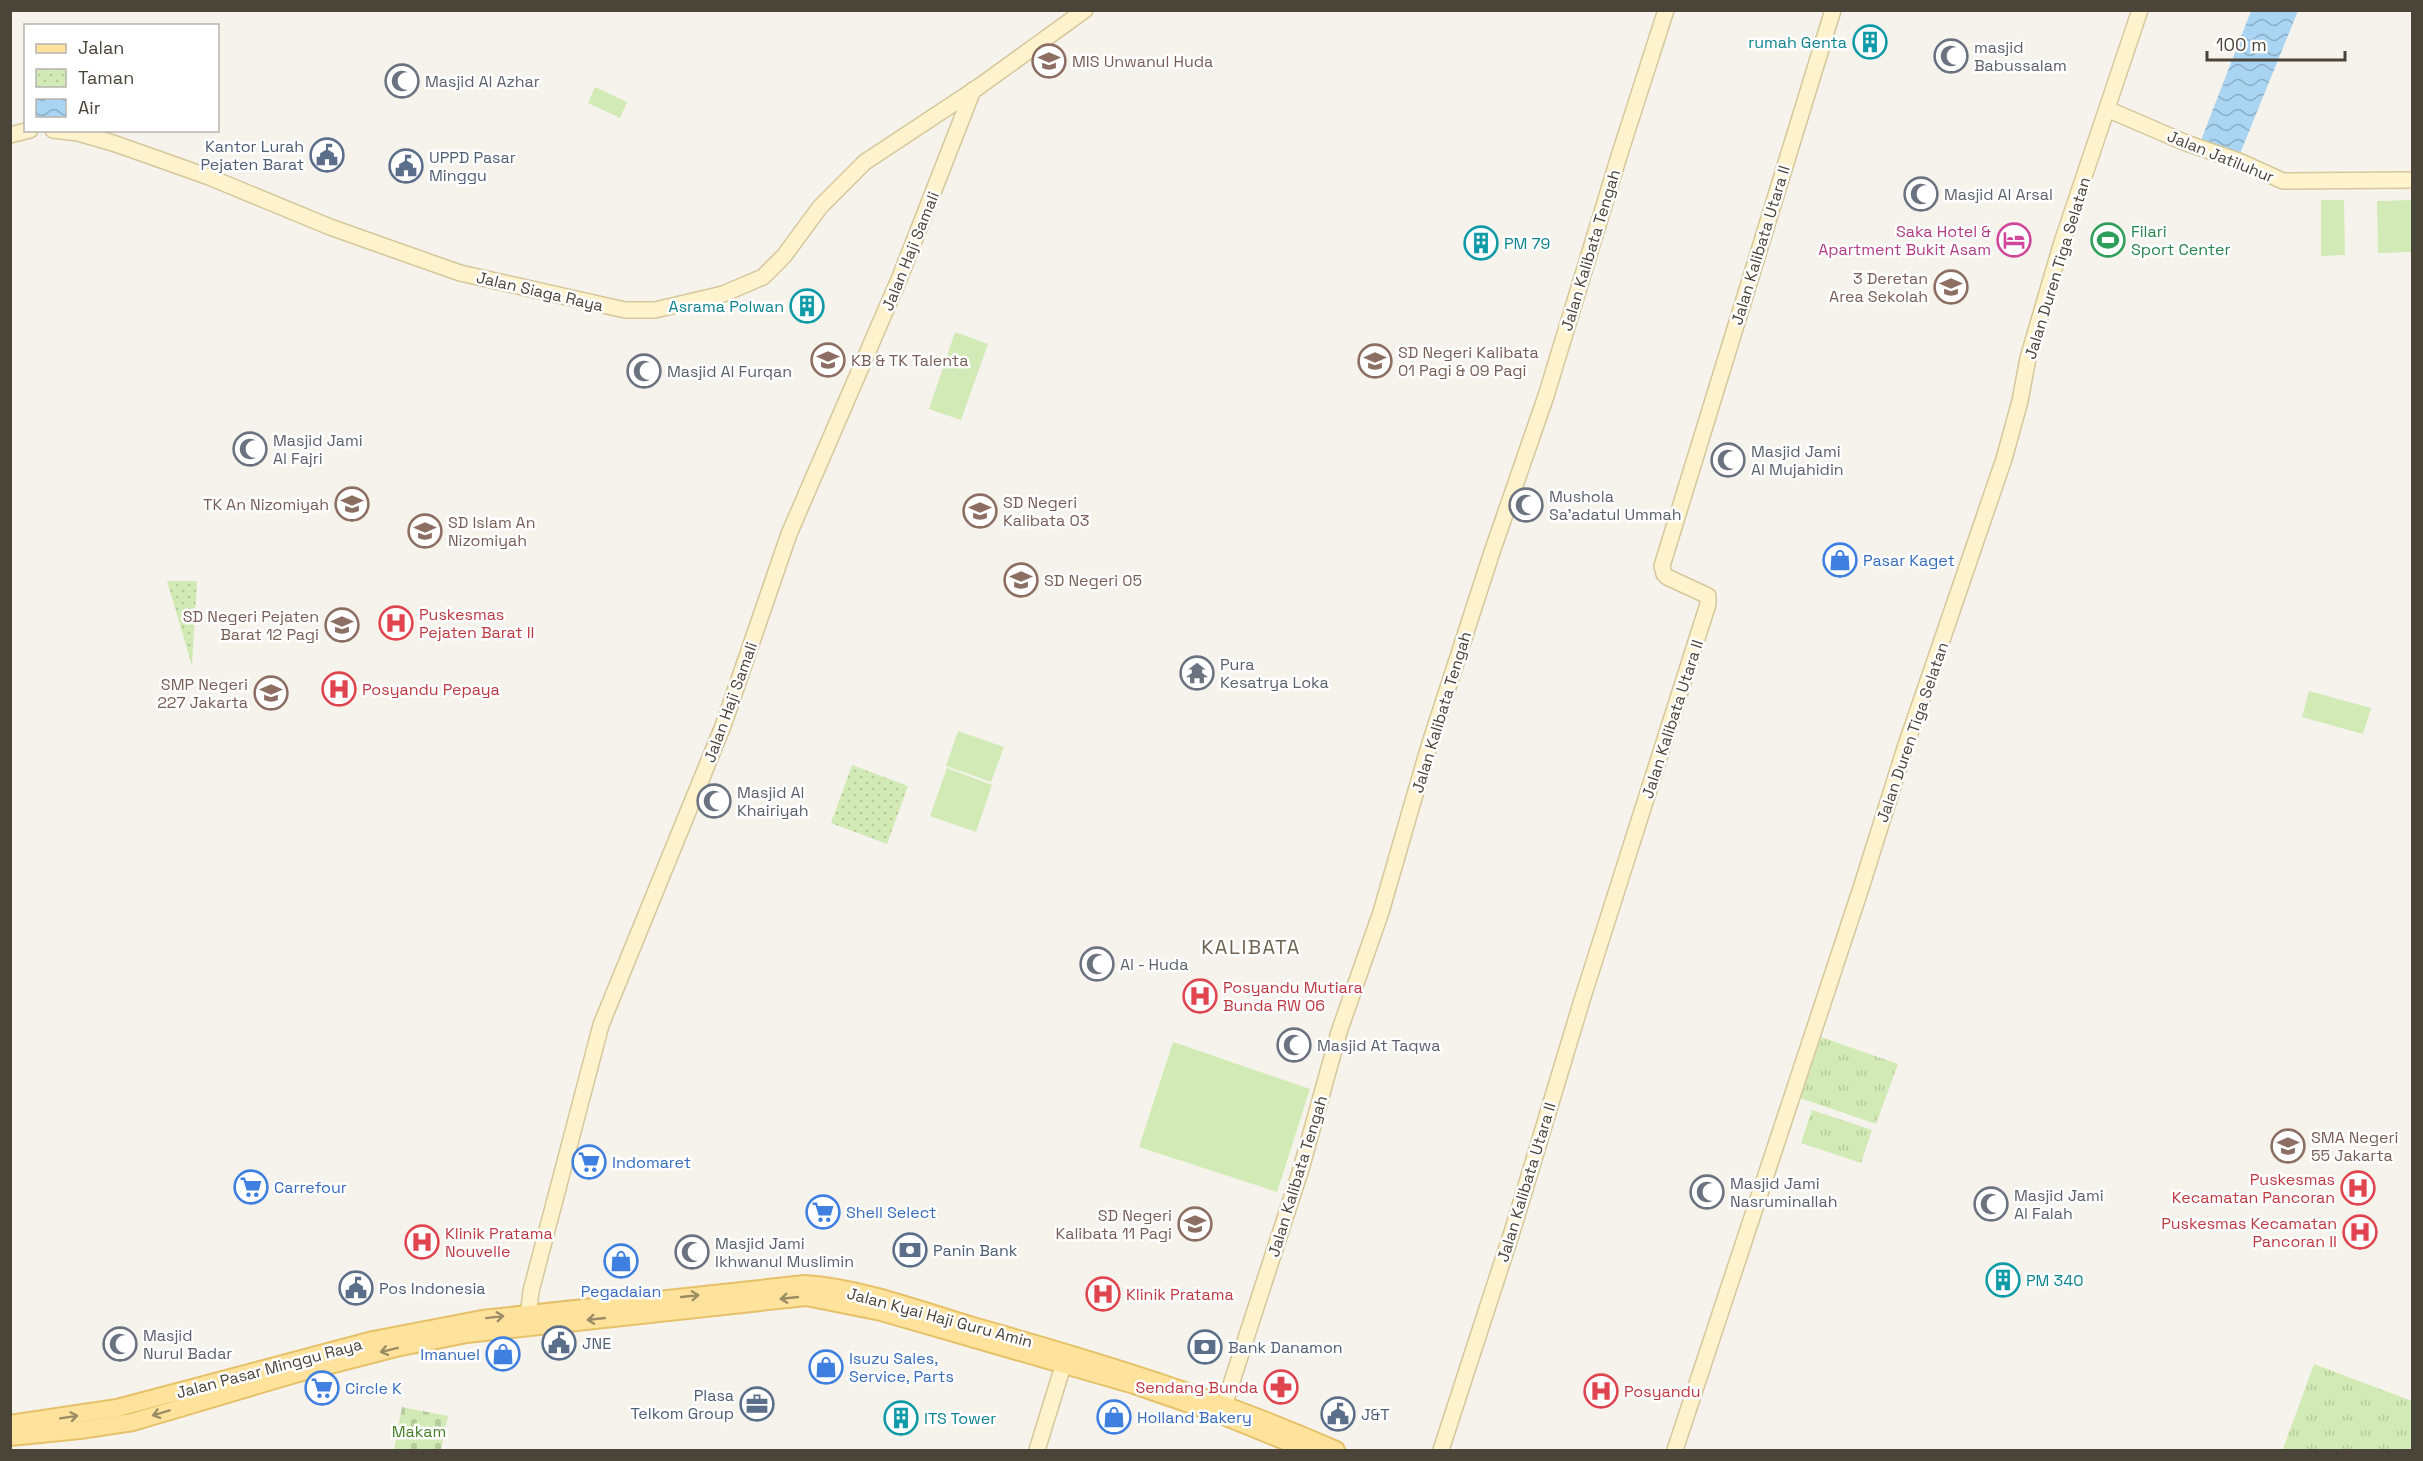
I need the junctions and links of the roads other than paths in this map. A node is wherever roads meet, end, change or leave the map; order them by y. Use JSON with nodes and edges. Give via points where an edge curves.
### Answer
{"nodes":[{"id":1,"x":1085,"y":10,"type":"edge"},
{"id":2,"x":1666,"y":10,"type":"edge"},
{"id":3,"x":1833,"y":10,"type":"edge"},
{"id":4,"x":2140,"y":10,"type":"edge"},
{"id":5,"x":973,"y":90,"type":"junction"},
{"id":6,"x":2107,"y":109,"type":"junction"},
{"id":7,"x":70,"y":132,"type":"edge"},
{"id":8,"x":2412,"y":180,"type":"edge"},
{"id":9,"x":528,"y":1309,"type":"junction"},
{"id":10,"x":1065,"y":1358,"type":"junction"},
{"id":11,"x":1227,"y":1400,"type":"junction"},
{"id":12,"x":10,"y":1424,"type":"edge"},
{"id":13,"x":10,"y":1437,"type":"edge"},
{"id":14,"x":1037,"y":1450,"type":"edge"},
{"id":15,"x":1307,"y":1450,"type":"edge"},
{"id":16,"x":1336,"y":1450,"type":"edge"},
{"id":17,"x":1441,"y":1450,"type":"edge"},
{"id":18,"x":1675,"y":1450,"type":"edge"}],
"edges":[{"from":1,"to":5,"type":"street","name":"Jalan Siaga Raya"},
{"from":2,"to":11,"type":"street","name":"Jalan Kalibata Tengah","via":[[1546,396],[1444,700],[1381,912],[1339,1032]]},
{"from":3,"to":17,"type":"street","name":"Jalan Kalibata Utara II","via":[[1662,566],[1667,577],[1708,596],[1708,604]]},
{"from":4,"to":6,"type":"street","name":"Jalan Duren Tiga Selatan"},
{"from":5,"to":7,"type":"street","name":"Jalan Siaga Raya","via":[[865,162],[820,207],[763,278],[723,294],[643,310],[625,310],[460,273],[330,227],[209,177]]},
{"from":5,"to":9,"type":"street","name":"Jalan Haji Samali","via":[[900,277],[789,534],[723,726],[601,1025]]},
{"from":6,"to":8,"type":"street","name":"Jalan Jatiluhur","via":[[2283,181]]},
{"from":6,"to":18,"type":"street","name":"Jalan Duren Tiga Selatan","via":[[2046,296],[2004,459]]},
{"from":9,"to":10,"type":"main road","name":"Jalan Kyai Haji Guru Amin","via":[[805,1284],[896,1304]]},
{"from":12,"to":9,"type":"main road","name":"Jalan Pasar Minggu Raya","one_way":true,"via":[[117,1408],[392,1336]]},
{"from":9,"to":13,"type":"main road","name":"Jalan Pasar Minggu Raya","one_way":true,"via":[[467,1334],[295,1374],[133,1422]]},
{"from":10,"to":11,"type":"main road","name":"Jalan Kyai Haji Guru Amin"},
{"from":10,"to":14,"type":"street"},
{"from":11,"to":15,"type":"main road","name":"Jalan Kyai Haji Guru Amin"},
{"from":11,"to":16,"type":"main road","name":"Jalan Kyai Haji Guru Amin"}]}
